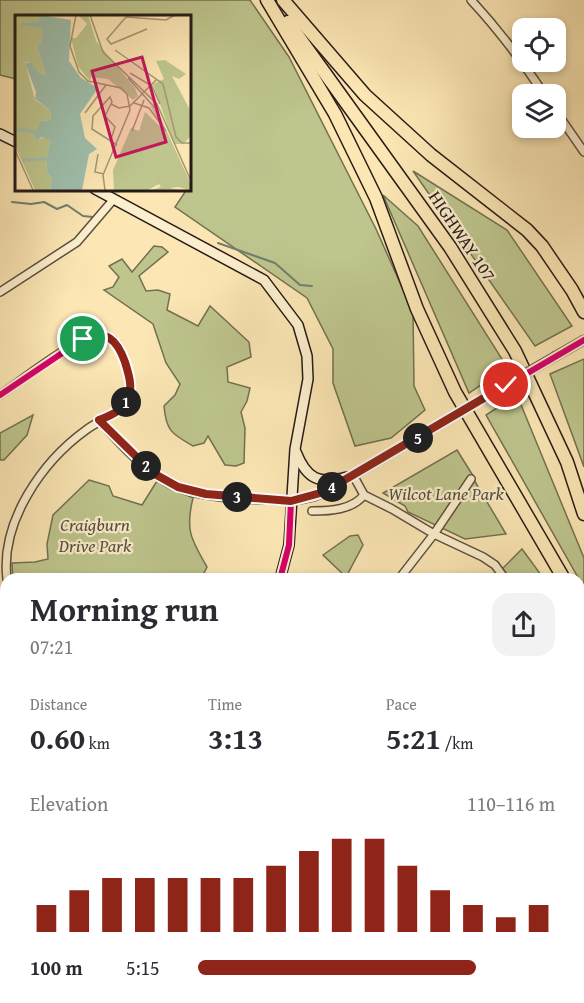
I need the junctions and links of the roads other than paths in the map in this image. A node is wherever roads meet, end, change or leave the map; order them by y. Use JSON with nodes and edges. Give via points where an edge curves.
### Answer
{"nodes":[{"id":1,"x":269,"y":0,"type":"edge"},
{"id":2,"x":283,"y":0,"type":"edge"},
{"id":3,"x":471,"y":0,"type":"edge"},
{"id":4,"x":537,"y":84,"type":"edge"},
{"id":5,"x":566,"y":126,"type":"edge"},
{"id":6,"x":0,"y":134,"type":"edge"},
{"id":7,"x":15,"y":142,"type":"edge"},
{"id":8,"x":584,"y":152,"type":"edge"},
{"id":9,"x":97,"y":190,"type":"edge"},
{"id":10,"x":113,"y":200,"type":"junction"},
{"id":11,"x":0,"y":292,"type":"edge"},
{"id":12,"x":584,"y":312,"type":"edge"},
{"id":13,"x":584,"y":340,"type":"edge"},
{"id":14,"x":0,"y":395,"type":"edge"},
{"id":15,"x":466,"y":410,"type":"junction"},
{"id":16,"x":99,"y":420,"type":"junction"},
{"id":17,"x":295,"y":448,"type":"junction"},
{"id":18,"x":350,"y":476,"type":"junction"},
{"id":19,"x":471,"y":479,"type":"dead end"},
{"id":20,"x":364,"y":495,"type":"junction"},
{"id":21,"x":291,"y":501,"type":"junction"},
{"id":22,"x":312,"y":511,"type":"dead end"},
{"id":23,"x":584,"y":514,"type":"edge"},
{"id":24,"x":434,"y":534,"type":"junction"},
{"id":25,"x":6,"y":573,"type":"edge"},
{"id":26,"x":282,"y":573,"type":"edge"},
{"id":27,"x":404,"y":573,"type":"edge"},
{"id":28,"x":501,"y":573,"type":"edge"},
{"id":29,"x":561,"y":573,"type":"edge"}],
"edges":[{"from":1,"to":15,"type":"highway","via":[[335,114],[376,198],[417,309]]},
{"from":1,"to":23,"type":"highway","name":"HIGHWAY 107","via":[[450,247],[510,343],[567,462]]},
{"from":2,"to":12,"type":"highway","via":[[365,95],[431,155],[527,230],[542,246]]},
{"from":3,"to":4,"type":"street"},
{"from":5,"to":8,"type":"street"},
{"from":6,"to":7,"type":"main road"},
{"from":9,"to":10,"type":"main road"},
{"from":10,"to":11,"type":"street","via":[[77,242]]},
{"from":10,"to":17,"type":"main road","via":[[264,280],[298,325],[307,356],[308,379]]},
{"from":13,"to":15,"type":"street","bridge":true},
{"from":14,"to":16,"type":"street","via":[[77,342],[102,335],[120,349],[131,386],[126,402]]},
{"from":15,"to":18,"type":"street"},
{"from":15,"to":29,"type":"highway"},
{"from":16,"to":21,"type":"street","via":[[153,473],[178,487],[206,494]]},
{"from":16,"to":25,"type":"street","via":[[62,447],[28,489],[6,529]]},
{"from":17,"to":18,"type":"main road","via":[[302,467],[318,480]]},
{"from":17,"to":21,"type":"main road"},
{"from":18,"to":20,"type":"street"},
{"from":18,"to":21,"type":"street","via":[[324,492]]},
{"from":19,"to":24,"type":"street"},
{"from":20,"to":22,"type":"street","via":[[349,506]]},
{"from":20,"to":24,"type":"street"},
{"from":21,"to":26,"type":"main road","via":[[289,545]]},
{"from":24,"to":27,"type":"street"},
{"from":24,"to":28,"type":"street","via":[[483,557]]}]}
